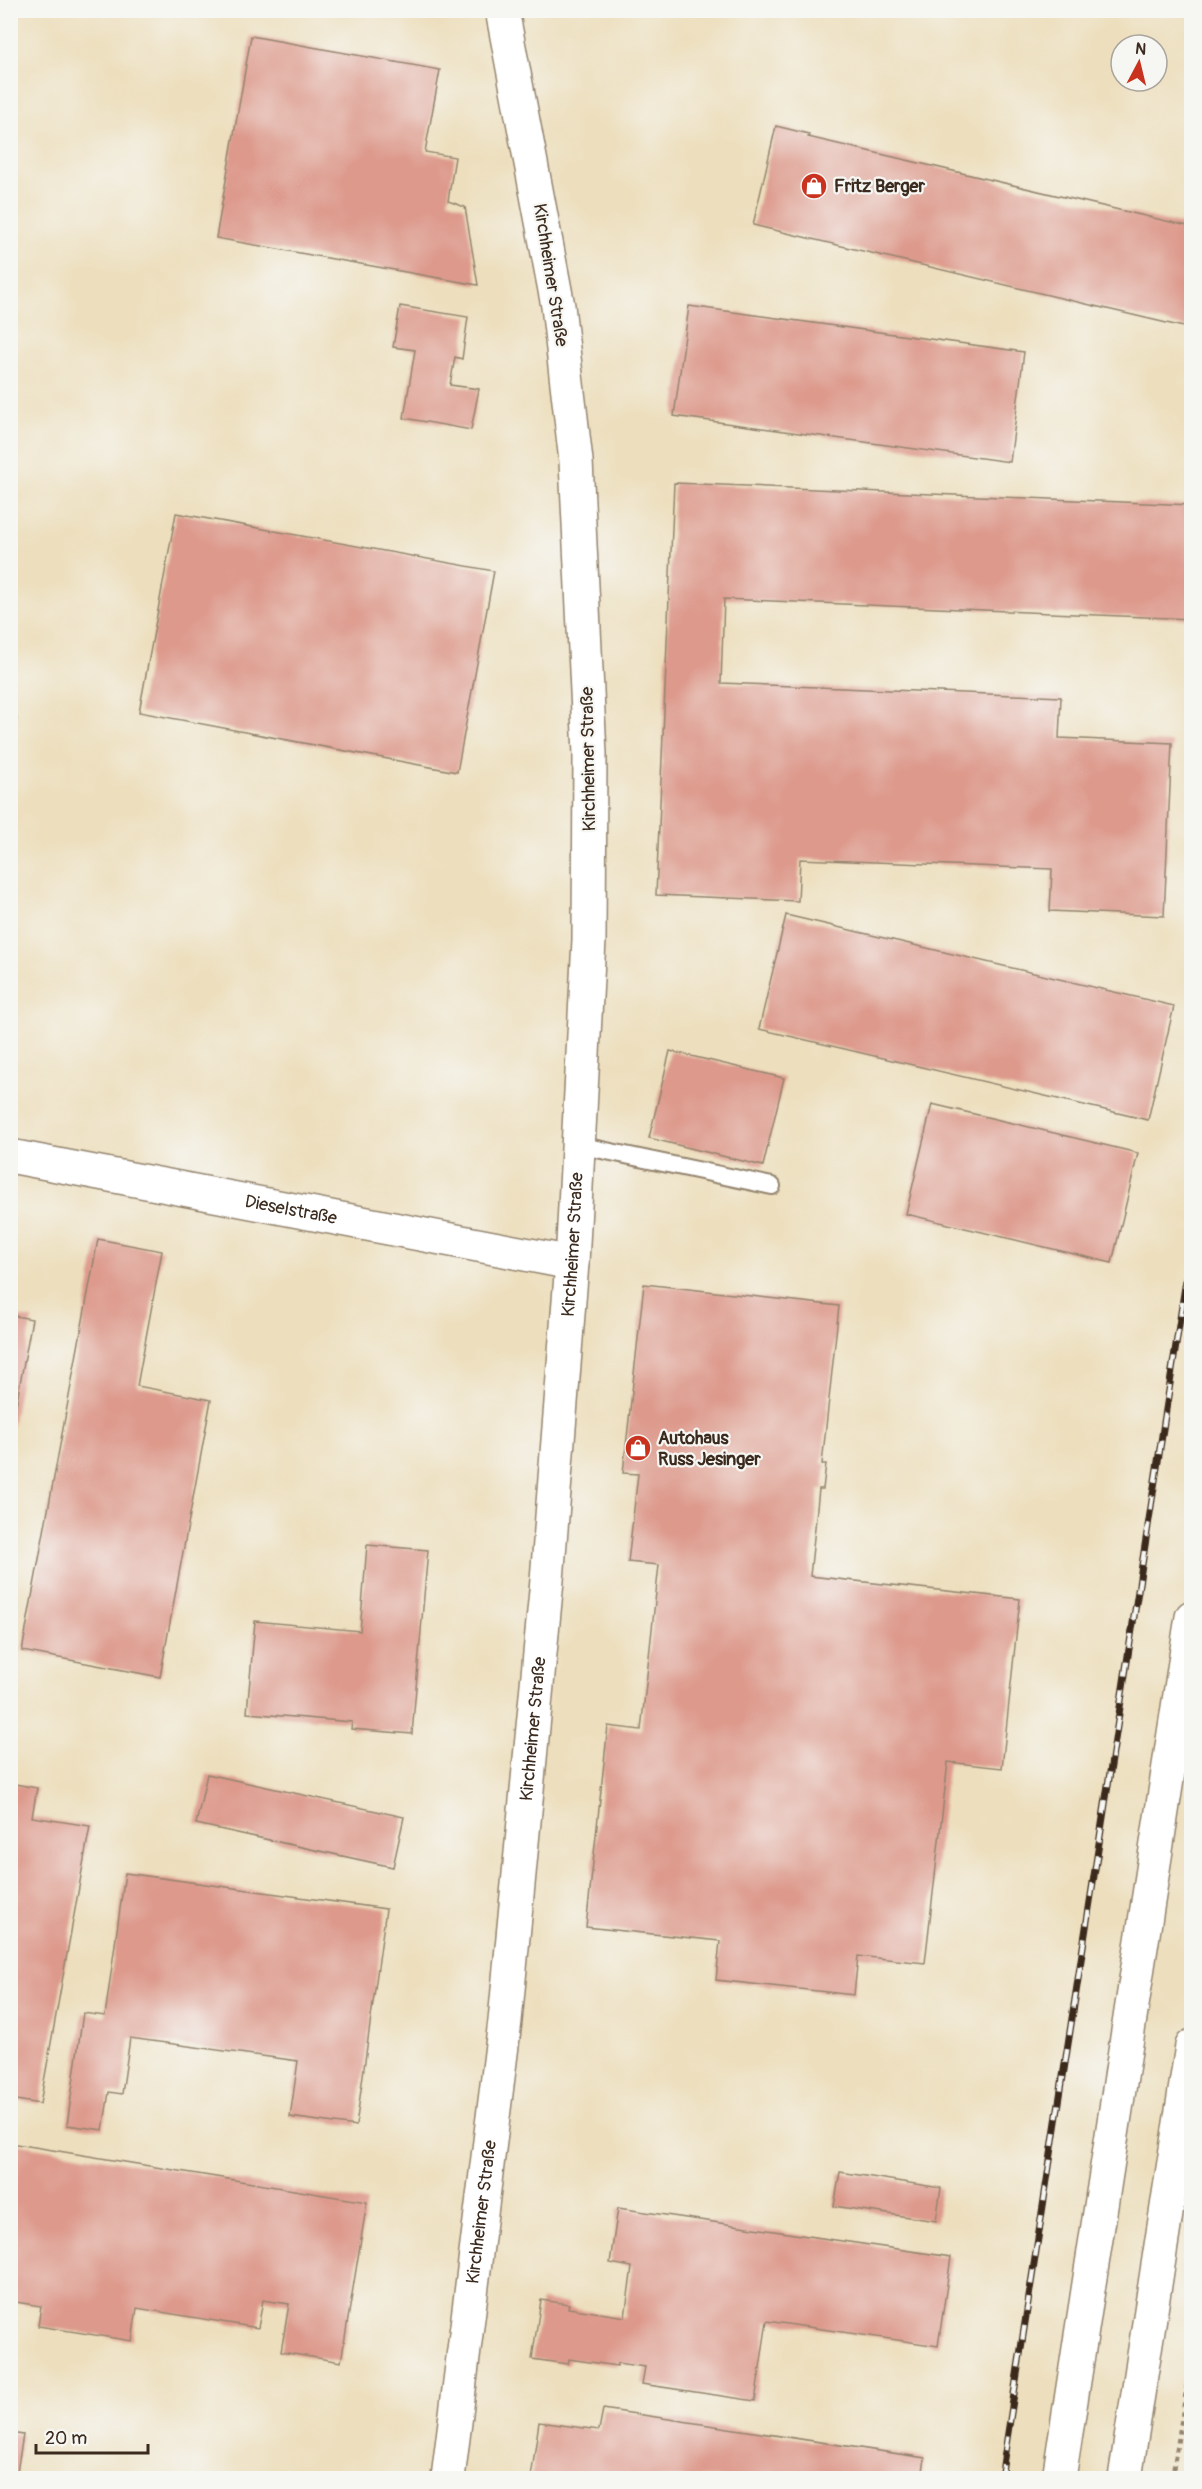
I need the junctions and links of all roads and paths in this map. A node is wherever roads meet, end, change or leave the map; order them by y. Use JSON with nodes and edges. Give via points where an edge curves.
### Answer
{"nodes":[{"id":1,"x":502,"y":10,"type":"edge"},
{"id":2,"x":578,"y":1145,"type":"junction"},
{"id":3,"x":10,"y":1156,"type":"edge"},
{"id":4,"x":772,"y":1186,"type":"dead end"},
{"id":5,"x":572,"y":1263,"type":"junction"},
{"id":6,"x":1191,"y":1617,"type":"edge"},
{"id":7,"x":1191,"y":2046,"type":"edge"},
{"id":8,"x":1191,"y":2352,"type":"edge"},
{"id":9,"x":448,"y":2478,"type":"edge"},
{"id":10,"x":1059,"y":2478,"type":"edge"},
{"id":11,"x":1125,"y":2478,"type":"edge"},
{"id":12,"x":1172,"y":2478,"type":"edge"}],
"edges":[{"from":1,"to":2,"type":"street","name":"Kirchheimer Straße","via":[[558,306],[576,461],[590,754],[589,940]]},
{"from":2,"to":4,"type":"lane"},
{"from":2,"to":5,"type":"street","name":"Kirchheimer Straße"},
{"from":3,"to":5,"type":"street","name":"Dieselstraße"},
{"from":5,"to":9,"type":"street","name":"Kirchheimer Straße","via":[[547,1580],[505,2021]]},
{"from":6,"to":10,"type":"street"},
{"from":7,"to":11,"type":"street"},
{"from":8,"to":12,"type":"path"}]}
